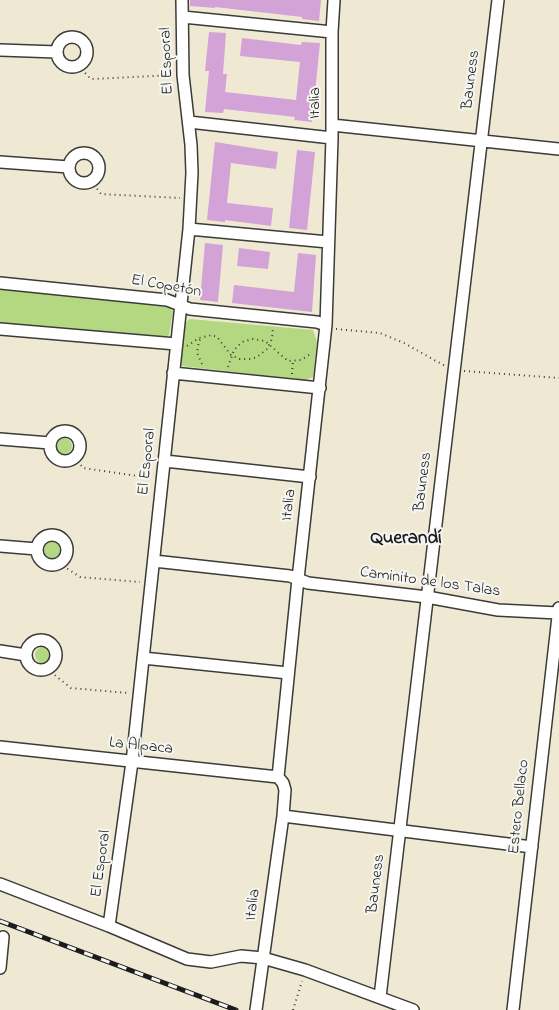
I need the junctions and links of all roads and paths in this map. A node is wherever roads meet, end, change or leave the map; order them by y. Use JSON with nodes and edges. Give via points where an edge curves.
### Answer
{"nodes":[{"id":1,"x":182,"y":0,"type":"edge"},
{"id":2,"x":334,"y":0,"type":"edge"},
{"id":3,"x":498,"y":0,"type":"edge"},
{"id":4,"x":183,"y":17,"type":"junction"},
{"id":5,"x":332,"y":32,"type":"junction"},
{"id":6,"x":0,"y":50,"type":"edge"},
{"id":7,"x":57,"y":52,"type":"junction"},
{"id":8,"x":78,"y":66,"type":"junction"},
{"id":9,"x":183,"y":75,"type":"junction"},
{"id":10,"x":189,"y":122,"type":"junction"},
{"id":11,"x":332,"y":125,"type":"junction"},
{"id":12,"x":332,"y":138,"type":"junction"},
{"id":13,"x":482,"y":142,"type":"junction"},
{"id":14,"x":559,"y":149,"type":"edge"},
{"id":15,"x":0,"y":162,"type":"edge"},
{"id":16,"x":69,"y":167,"type":"junction"},
{"id":17,"x":91,"y":181,"type":"junction"},
{"id":18,"x":191,"y":198,"type":"junction"},
{"id":19,"x":189,"y":229,"type":"junction"},
{"id":20,"x":328,"y":242,"type":"junction"},
{"id":21,"x":0,"y":283,"type":"edge"},
{"id":22,"x":181,"y":305,"type":"junction"},
{"id":23,"x":273,"y":318,"type":"junction"},
{"id":24,"x":326,"y":325,"type":"junction"},
{"id":25,"x":0,"y":329,"type":"edge"},
{"id":26,"x":202,"y":337,"type":"junction"},
{"id":27,"x":270,"y":344,"type":"junction"},
{"id":28,"x":179,"y":348,"type":"junction"},
{"id":29,"x":314,"y":351,"type":"dead end"},
{"id":30,"x":231,"y":354,"type":"junction"},
{"id":31,"x":293,"y":361,"type":"junction"},
{"id":32,"x":454,"y":370,"type":"junction"},
{"id":33,"x":173,"y":373,"type":"junction"},
{"id":34,"x":208,"y":377,"type":"junction"},
{"id":35,"x":228,"y":378,"type":"junction"},
{"id":36,"x":559,"y":378,"type":"edge"},
{"id":37,"x":290,"y":385,"type":"junction"},
{"id":38,"x":320,"y":388,"type":"junction"},
{"id":39,"x":0,"y":439,"type":"edge"},
{"id":40,"x":50,"y":443,"type":"junction"},
{"id":41,"x":75,"y":457,"type":"junction"},
{"id":42,"x":164,"y":461,"type":"junction"},
{"id":43,"x":310,"y":477,"type":"junction"},
{"id":44,"x":162,"y":480,"type":"junction"},
{"id":45,"x":0,"y":546,"type":"edge"},
{"id":46,"x":37,"y":550,"type":"junction"},
{"id":47,"x":154,"y":562,"type":"junction"},
{"id":48,"x":59,"y":563,"type":"junction"},
{"id":49,"x":298,"y":579,"type":"junction"},
{"id":50,"x":151,"y":583,"type":"junction"},
{"id":51,"x":427,"y":597,"type":"junction"},
{"id":52,"x":559,"y":608,"type":"edge"},
{"id":53,"x":558,"y":613,"type":"edge"},
{"id":54,"x":0,"y":651,"type":"edge"},
{"id":55,"x":26,"y":654,"type":"junction"},
{"id":56,"x":143,"y":658,"type":"junction"},
{"id":57,"x":47,"y":669,"type":"junction"},
{"id":58,"x":288,"y":673,"type":"junction"},
{"id":59,"x":139,"y":694,"type":"junction"},
{"id":60,"x":0,"y":747,"type":"edge"},
{"id":61,"x":132,"y":762,"type":"junction"},
{"id":62,"x":278,"y":777,"type":"junction"},
{"id":63,"x":283,"y":816,"type":"junction"},
{"id":64,"x":400,"y":831,"type":"junction"},
{"id":65,"x":532,"y":847,"type":"junction"},
{"id":66,"x":0,"y":884,"type":"edge"},
{"id":67,"x":110,"y":926,"type":"junction"},
{"id":68,"x":4,"y":937,"type":"dead end"},
{"id":69,"x":263,"y":958,"type":"junction"},
{"id":70,"x":0,"y":968,"type":"edge"},
{"id":71,"x":303,"y":978,"type":"dead end"},
{"id":72,"x":380,"y":997,"type":"junction"},
{"id":73,"x":256,"y":1008,"type":"edge"},
{"id":74,"x":293,"y":1010,"type":"edge"},
{"id":75,"x":413,"y":1010,"type":"edge"},
{"id":76,"x":513,"y":1010,"type":"edge"}],
"edges":[{"from":1,"to":4,"type":"street","name":"El Esporal"},
{"from":2,"to":5,"type":"street","name":"Italia"},
{"from":3,"to":13,"type":"street","name":"Bauness"},
{"from":4,"to":5,"type":"street"},
{"from":4,"to":9,"type":"street","name":"El Esporal"},
{"from":5,"to":11,"type":"street","name":"Italia"},
{"from":6,"to":7,"type":"street"},
{"from":7,"to":8,"type":"street","via":[[63,65]]},
{"from":7,"to":8,"type":"street","via":[[60,43],[68,38],[82,41],[87,55]]},
{"from":8,"to":9,"type":"path","via":[[91,78]]},
{"from":9,"to":10,"type":"street","name":"El Esporal"},
{"from":10,"to":12,"type":"street"},
{"from":10,"to":18,"type":"street","name":"El Esporal"},
{"from":11,"to":12,"type":"street","name":"Italia"},
{"from":11,"to":13,"type":"street"},
{"from":12,"to":20,"type":"street","name":"Italia"},
{"from":13,"to":14,"type":"street"},
{"from":13,"to":32,"type":"street","name":"Bauness"},
{"from":15,"to":16,"type":"street"},
{"from":16,"to":17,"type":"street","via":[[76,180]]},
{"from":16,"to":17,"type":"street","via":[[76,155],[90,154],[99,165],[98,174]]},
{"from":17,"to":18,"type":"path","via":[[101,194]]},
{"from":18,"to":19,"type":"street","name":"El Esporal"},
{"from":19,"to":20,"type":"street"},
{"from":19,"to":22,"type":"street","name":"El Esporal"},
{"from":20,"to":24,"type":"street","name":"Italia"},
{"from":21,"to":22,"type":"street","name":"El Copetón","via":[[167,300]]},
{"from":22,"to":23,"type":"street","name":"El Copetón","via":[[190,309]]},
{"from":22,"to":28,"type":"street","name":"El Esporal"},
{"from":23,"to":24,"type":"street","name":"El Copetón"},
{"from":23,"to":27,"type":"path"},
{"from":24,"to":32,"type":"path","via":[[336,330],[380,333]]},
{"from":24,"to":38,"type":"street","name":"Italia"},
{"from":25,"to":28,"type":"street"},
{"from":26,"to":28,"type":"path"},
{"from":26,"to":30,"type":"path","via":[[217,337]]},
{"from":26,"to":34,"type":"path","via":[[197,352]]},
{"from":27,"to":30,"type":"path","via":[[259,339],[248,340]]},
{"from":27,"to":30,"type":"path","via":[[251,359]]},
{"from":27,"to":31,"type":"path","via":[[283,358]]},
{"from":28,"to":33,"type":"street","name":"El Esporal"},
{"from":29,"to":31,"type":"path","via":[[306,358]]},
{"from":30,"to":35,"type":"path"},
{"from":31,"to":37,"type":"path"},
{"from":32,"to":36,"type":"path"},
{"from":32,"to":51,"type":"street","name":"Bauness"},
{"from":33,"to":34,"type":"street"},
{"from":33,"to":42,"type":"street","name":"El Esporal"},
{"from":34,"to":35,"type":"street"},
{"from":35,"to":37,"type":"street"},
{"from":37,"to":38,"type":"street"},
{"from":38,"to":43,"type":"street","name":"Italia"},
{"from":39,"to":40,"type":"street"},
{"from":40,"to":41,"type":"street","via":[[51,452],[57,459],[67,461]]},
{"from":40,"to":41,"type":"street","via":[[60,432],[74,434],[80,448]]},
{"from":41,"to":44,"type":"path","via":[[83,468]]},
{"from":42,"to":43,"type":"street"},
{"from":42,"to":44,"type":"street","name":"El Esporal"},
{"from":43,"to":49,"type":"street","name":"Italia"},
{"from":44,"to":47,"type":"street","name":"El Esporal"},
{"from":45,"to":46,"type":"street"},
{"from":46,"to":48,"type":"street","via":[[44,563]]},
{"from":46,"to":48,"type":"street","via":[[44,537],[58,536],[65,542],[67,551]]},
{"from":47,"to":49,"type":"street","name":"Caminito de los Talas"},
{"from":47,"to":50,"type":"street","name":"El Esporal"},
{"from":48,"to":50,"type":"path","via":[[80,578]]},
{"from":49,"to":51,"type":"street","name":"Caminito de los Talas","via":[[308,583]]},
{"from":49,"to":58,"type":"street","name":"Italia"},
{"from":50,"to":56,"type":"street","name":"El Esporal"},
{"from":51,"to":53,"type":"street","name":"Caminito de los Talas","via":[[498,610]]},
{"from":51,"to":64,"type":"street","name":"Bauness"},
{"from":52,"to":53,"type":"street","name":"Estero Bellaco"},
{"from":53,"to":65,"type":"street","name":"Estero Bellaco"},
{"from":54,"to":55,"type":"street"},
{"from":55,"to":57,"type":"street","via":[[33,667]]},
{"from":55,"to":57,"type":"street","via":[[30,645],[38,640],[52,644],[56,658]]},
{"from":56,"to":58,"type":"street"},
{"from":56,"to":59,"type":"street","name":"El Esporal"},
{"from":57,"to":59,"type":"path","via":[[71,688]]},
{"from":58,"to":62,"type":"street","name":"Italia"},
{"from":59,"to":61,"type":"street","name":"El Esporal"},
{"from":60,"to":61,"type":"street","name":"La Alpaca"},
{"from":61,"to":62,"type":"street","name":"La Alpaca"},
{"from":61,"to":67,"type":"street","name":"El Esporal"},
{"from":62,"to":63,"type":"street","name":"Italia","via":[[285,790]]},
{"from":63,"to":64,"type":"street"},
{"from":63,"to":69,"type":"street","name":"Italia"},
{"from":64,"to":65,"type":"street"},
{"from":64,"to":72,"type":"street","name":"Bauness"},
{"from":65,"to":76,"type":"street","name":"Estero Bellaco"},
{"from":66,"to":67,"type":"street"},
{"from":67,"to":69,"type":"street","via":[[202,962],[241,956]]},
{"from":68,"to":70,"type":"street"},
{"from":69,"to":72,"type":"street"},
{"from":69,"to":73,"type":"street","name":"Italia"},
{"from":71,"to":74,"type":"path"},
{"from":72,"to":75,"type":"street"}]}
